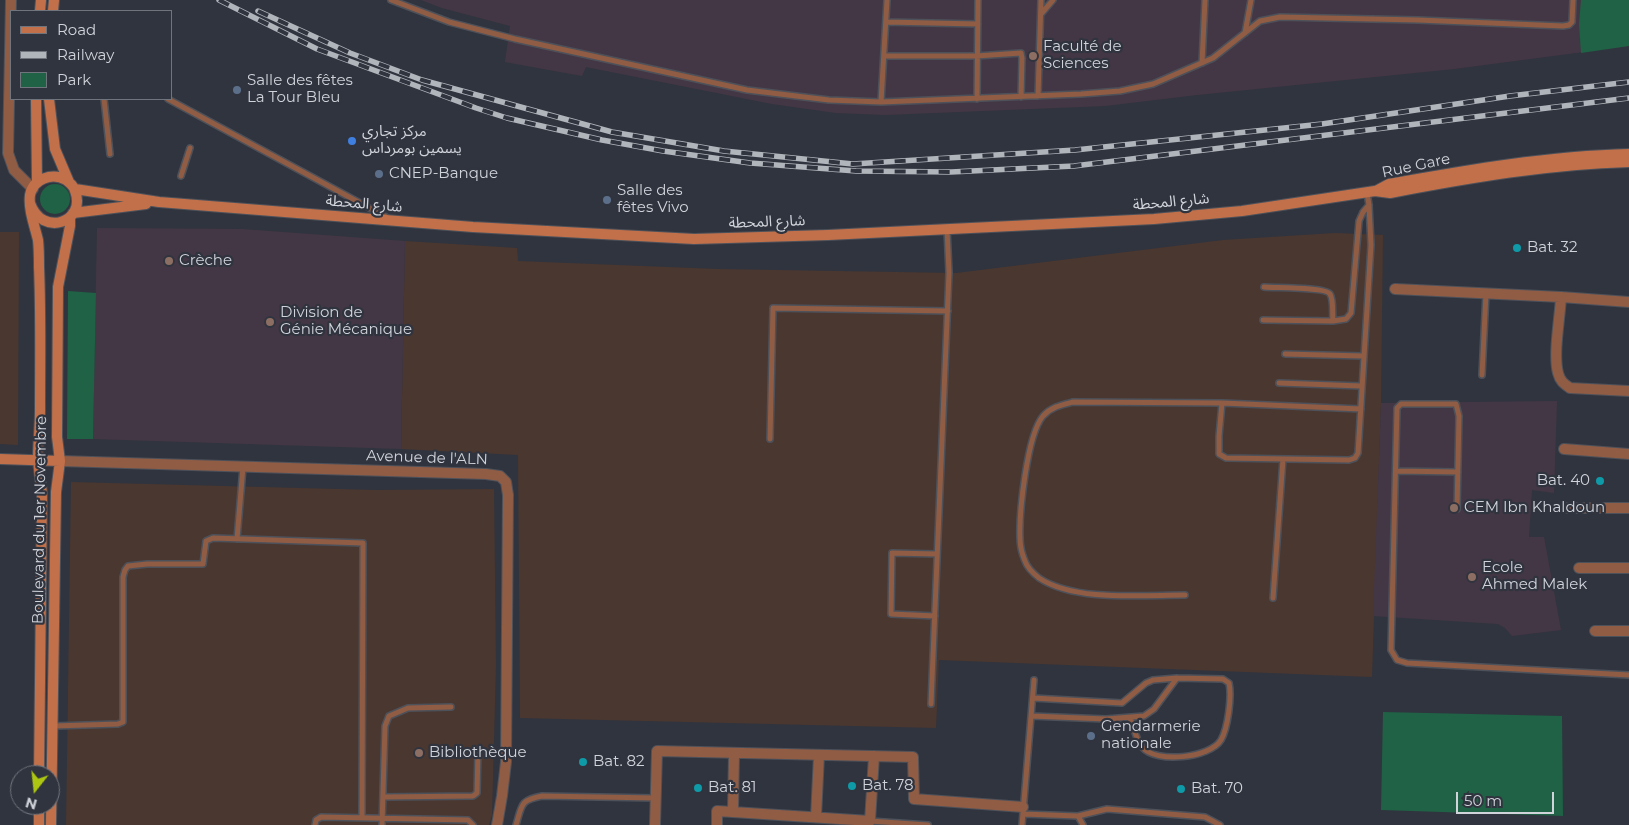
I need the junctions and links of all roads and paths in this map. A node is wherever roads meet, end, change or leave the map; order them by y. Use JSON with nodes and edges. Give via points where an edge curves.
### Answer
{"nodes":[{"id":1,"x":391,"y":0,"type":"edge"},
{"id":2,"x":887,"y":0,"type":"edge"},
{"id":3,"x":978,"y":0,"type":"edge"},
{"id":4,"x":1041,"y":0,"type":"edge"},
{"id":5,"x":1053,"y":0,"type":"edge"},
{"id":6,"x":1205,"y":0,"type":"edge"},
{"id":7,"x":1250,"y":0,"type":"edge"},
{"id":8,"x":1573,"y":0,"type":"edge"},
{"id":9,"x":1041,"y":14,"type":"junction"},
{"id":10,"x":886,"y":22,"type":"junction"},
{"id":11,"x":978,"y":24,"type":"junction"},
{"id":12,"x":1244,"y":34,"type":"junction"},
{"id":13,"x":10,"y":51,"type":"edge"},
{"id":14,"x":884,"y":56,"type":"junction"},
{"id":15,"x":976,"y":56,"type":"junction"},
{"id":16,"x":1202,"y":63,"type":"junction"},
{"id":17,"x":1038,"y":96,"type":"junction"},
{"id":18,"x":1021,"y":97,"type":"junction"},
{"id":19,"x":977,"y":99,"type":"junction"},
{"id":20,"x":36,"y":100,"type":"edge"},
{"id":21,"x":49,"y":100,"type":"edge"},
{"id":22,"x":104,"y":100,"type":"edge"},
{"id":23,"x":170,"y":100,"type":"edge"},
{"id":24,"x":881,"y":102,"type":"junction"},
{"id":25,"x":190,"y":148,"type":"dead end"},
{"id":26,"x":110,"y":154,"type":"dead end"},
{"id":27,"x":1629,"y":154,"type":"edge"},
{"id":28,"x":1629,"y":162,"type":"edge"},
{"id":29,"x":181,"y":176,"type":"dead end"},
{"id":30,"x":72,"y":185,"type":"junction"},
{"id":31,"x":35,"y":186,"type":"junction"},
{"id":32,"x":1371,"y":192,"type":"junction"},
{"id":33,"x":159,"y":202,"type":"junction"},
{"id":34,"x":30,"y":203,"type":"junction"},
{"id":35,"x":1369,"y":205,"type":"junction"},
{"id":36,"x":71,"y":215,"type":"junction"},
{"id":37,"x":393,"y":221,"type":"junction"},
{"id":38,"x":947,"y":230,"type":"junction"},
{"id":39,"x":1264,"y":287,"type":"dead end"},
{"id":40,"x":1394,"y":289,"type":"dead end"},
{"id":41,"x":1486,"y":293,"type":"junction"},
{"id":42,"x":1561,"y":297,"type":"junction"},
{"id":43,"x":1629,"y":302,"type":"edge"},
{"id":44,"x":948,"y":311,"type":"junction"},
{"id":45,"x":1263,"y":320,"type":"dead end"},
{"id":46,"x":1333,"y":321,"type":"junction"},
{"id":47,"x":1285,"y":354,"type":"dead end"},
{"id":48,"x":1363,"y":356,"type":"junction"},
{"id":49,"x":1482,"y":375,"type":"dead end"},
{"id":50,"x":1279,"y":384,"type":"dead end"},
{"id":51,"x":1361,"y":386,"type":"junction"},
{"id":52,"x":1629,"y":391,"type":"edge"},
{"id":53,"x":1222,"y":403,"type":"junction"},
{"id":54,"x":1361,"y":409,"type":"junction"},
{"id":55,"x":770,"y":439,"type":"dead end"},
{"id":56,"x":1564,"y":449,"type":"dead end"},
{"id":57,"x":1629,"y":454,"type":"edge"},
{"id":58,"x":0,"y":459,"type":"edge"},
{"id":59,"x":1283,"y":459,"type":"junction"},
{"id":60,"x":38,"y":460,"type":"junction"},
{"id":61,"x":60,"y":462,"type":"junction"},
{"id":62,"x":243,"y":467,"type":"junction"},
{"id":63,"x":1396,"y":472,"type":"junction"},
{"id":64,"x":1458,"y":472,"type":"junction"},
{"id":65,"x":1568,"y":508,"type":"dead end"},
{"id":66,"x":1629,"y":508,"type":"edge"},
{"id":67,"x":1457,"y":509,"type":"dead end"},
{"id":68,"x":237,"y":539,"type":"junction"},
{"id":69,"x":938,"y":554,"type":"junction"},
{"id":70,"x":1579,"y":568,"type":"dead end"},
{"id":71,"x":1629,"y":568,"type":"edge"},
{"id":72,"x":1185,"y":595,"type":"dead end"},
{"id":73,"x":1273,"y":598,"type":"dead end"},
{"id":74,"x":935,"y":616,"type":"junction"},
{"id":75,"x":1595,"y":631,"type":"dead end"},
{"id":76,"x":1629,"y":631,"type":"edge"},
{"id":77,"x":1629,"y":675,"type":"edge"},
{"id":78,"x":1177,"y":678,"type":"junction"},
{"id":79,"x":1034,"y":680,"type":"dead end"},
{"id":80,"x":1033,"y":698,"type":"junction"},
{"id":81,"x":931,"y":704,"type":"dead end"},
{"id":82,"x":451,"y":707,"type":"dead end"},
{"id":83,"x":1031,"y":716,"type":"junction"},
{"id":84,"x":1130,"y":718,"type":"junction"},
{"id":85,"x":52,"y":726,"type":"junction"},
{"id":86,"x":478,"y":750,"type":"dead end"},
{"id":87,"x":734,"y":753,"type":"junction"},
{"id":88,"x":820,"y":755,"type":"junction"},
{"id":89,"x":874,"y":756,"type":"junction"},
{"id":90,"x":39,"y":765,"type":"edge"},
{"id":91,"x":383,"y":797,"type":"junction"},
{"id":92,"x":656,"y":798,"type":"junction"},
{"id":93,"x":1023,"y":810,"type":"junction"},
{"id":94,"x":733,"y":812,"type":"junction"},
{"id":95,"x":1078,"y":816,"type":"junction"},
{"id":96,"x":362,"y":818,"type":"junction"},
{"id":97,"x":382,"y":818,"type":"junction"},
{"id":98,"x":821,"y":820,"type":"edge"},
{"id":99,"x":869,"y":823,"type":"edge"},
{"id":100,"x":51,"y":825,"type":"edge"},
{"id":101,"x":315,"y":825,"type":"edge"},
{"id":102,"x":382,"y":825,"type":"edge"},
{"id":103,"x":473,"y":825,"type":"edge"},
{"id":104,"x":497,"y":825,"type":"edge"},
{"id":105,"x":516,"y":825,"type":"edge"},
{"id":106,"x":655,"y":825,"type":"edge"},
{"id":107,"x":716,"y":825,"type":"edge"},
{"id":108,"x":928,"y":825,"type":"edge"},
{"id":109,"x":1022,"y":825,"type":"edge"},
{"id":110,"x":1083,"y":825,"type":"edge"},
{"id":111,"x":1220,"y":825,"type":"edge"}],
"edges":[{"from":1,"to":24,"type":"lane","via":[[449,22],[515,40],[747,90],[829,100]]},
{"from":2,"to":10,"type":"lane"},
{"from":3,"to":11,"type":"lane"},
{"from":4,"to":9,"type":"lane"},
{"from":5,"to":9,"type":"lane"},
{"from":6,"to":16,"type":"lane"},
{"from":7,"to":12,"type":"lane"},
{"from":8,"to":12,"type":"lane","via":[[1572,22],[1564,26],[1280,17],[1260,21]]},
{"from":9,"to":17,"type":"lane"},
{"from":10,"to":11,"type":"lane"},
{"from":10,"to":14,"type":"lane"},
{"from":11,"to":15,"type":"lane"},
{"from":12,"to":16,"type":"lane"},
{"from":13,"to":31,"type":"street","via":[[8,153],[14,170]]},
{"from":14,"to":15,"type":"lane"},
{"from":14,"to":24,"type":"lane"},
{"from":15,"to":18,"type":"lane","via":[[1021,53]]},
{"from":15,"to":19,"type":"lane"},
{"from":16,"to":17,"type":"lane","via":[[1153,84],[1120,91]]},
{"from":17,"to":18,"type":"lane"},
{"from":18,"to":19,"type":"lane"},
{"from":19,"to":24,"type":"lane"},
{"from":20,"to":31,"type":"main road"},
{"from":21,"to":30,"type":"main road","via":[[55,149]]},
{"from":22,"to":26,"type":"lane"},
{"from":23,"to":37,"type":"lane"},
{"from":25,"to":29,"type":"lane"},
{"from":27,"to":32,"type":"main road","name":"Rue Gare","via":[[1492,167],[1389,184]]},
{"from":28,"to":32,"type":"main road","name":"Rue Gare","via":[[1528,170],[1390,193]]},
{"from":30,"to":31,"type":"main road","via":[[54,176]]},
{"from":30,"to":33,"type":"main road"},
{"from":30,"to":36,"type":"main road","via":[[77,206]]},
{"from":31,"to":34,"type":"main road"},
{"from":32,"to":35,"type":"lane"},
{"from":32,"to":38,"type":"main road","name":"شارع المحطة","via":[[1242,211],[1154,219]]},
{"from":33,"to":36,"type":"main road"},
{"from":33,"to":37,"type":"main road","name":"شارع المحطة"},
{"from":34,"to":36,"type":"main road","via":[[38,218],[46,222],[62,222]]},
{"from":34,"to":60,"type":"main road","name":"Boulevard du 1er Novembre","via":[[39,268]]},
{"from":35,"to":46,"type":"lane","via":[[1359,221],[1351,313],[1346,319]]},
{"from":35,"to":48,"type":"lane","via":[[1370,245]]},
{"from":36,"to":61,"type":"main road","name":"Boulevard du 1er Novembre","via":[[58,287],[57,437]]},
{"from":37,"to":38,"type":"main road","name":"شارع المحطة","via":[[694,239]]},
{"from":38,"to":44,"type":"lane"},
{"from":39,"to":46,"type":"lane","via":[[1328,291]]},
{"from":40,"to":41,"type":"street"},
{"from":41,"to":42,"type":"street"},
{"from":41,"to":49,"type":"lane"},
{"from":42,"to":43,"type":"street"},
{"from":42,"to":52,"type":"street","via":[[1556,361],[1563,383],[1570,388]]},
{"from":44,"to":55,"type":"lane","via":[[773,308]]},
{"from":44,"to":69,"type":"lane"},
{"from":45,"to":46,"type":"lane"},
{"from":47,"to":48,"type":"lane"},
{"from":48,"to":51,"type":"lane"},
{"from":50,"to":51,"type":"lane"},
{"from":51,"to":54,"type":"lane"},
{"from":53,"to":54,"type":"lane"},
{"from":53,"to":59,"type":"lane","via":[[1219,454],[1226,458]]},
{"from":53,"to":72,"type":"lane","via":[[1073,402],[1056,406],[1042,417],[1031,444],[1020,505],[1020,541],[1025,563],[1038,577],[1054,586],[1092,594]]},
{"from":54,"to":59,"type":"lane","via":[[1355,458]]},
{"from":56,"to":57,"type":"street"},
{"from":58,"to":60,"type":"main road"},
{"from":59,"to":73,"type":"lane"},
{"from":60,"to":61,"type":"main road"},
{"from":60,"to":90,"type":"main road","name":"Boulevard du 1er Novembre","via":[[42,494]]},
{"from":61,"to":62,"type":"street","name":"Avenue de l'ALN"},
{"from":61,"to":85,"type":"main road","name":"Boulevard du 1er Novembre","via":[[56,492]]},
{"from":62,"to":68,"type":"lane"},
{"from":62,"to":104,"type":"street","name":"Avenue de l'ALN","via":[[486,474],[500,476],[506,482],[506,762]]},
{"from":63,"to":64,"type":"lane"},
{"from":63,"to":64,"type":"lane","via":[[1397,408],[1402,404],[1456,404],[1459,416]]},
{"from":63,"to":77,"type":"lane","via":[[1391,650],[1397,660]]},
{"from":64,"to":67,"type":"lane"},
{"from":65,"to":66,"type":"street"},
{"from":68,"to":85,"type":"lane","via":[[213,538],[206,542],[203,564],[128,566],[123,577],[123,722]]},
{"from":68,"to":96,"type":"lane","via":[[363,543]]},
{"from":69,"to":74,"type":"lane"},
{"from":69,"to":74,"type":"lane","via":[[892,552],[891,614]]},
{"from":70,"to":71,"type":"street"},
{"from":74,"to":81,"type":"lane"},
{"from":75,"to":76,"type":"street"},
{"from":78,"to":80,"type":"lane","via":[[1146,683],[1122,703]]},
{"from":78,"to":84,"type":"lane","via":[[1154,709],[1144,716]]},
{"from":78,"to":84,"type":"lane","via":[[1224,679],[1229,682],[1231,691],[1225,730],[1220,741],[1192,755],[1160,756],[1142,747]]},
{"from":79,"to":80,"type":"lane"},
{"from":80,"to":83,"type":"lane"},
{"from":82,"to":91,"type":"lane","via":[[408,708],[389,716],[385,726]]},
{"from":83,"to":84,"type":"lane"},
{"from":83,"to":93,"type":"lane"},
{"from":85,"to":100,"type":"main road","name":"Boulevard du 1er Novembre"},
{"from":86,"to":91,"type":"lane","via":[[477,793],[473,796]]},
{"from":87,"to":88,"type":"street"},
{"from":87,"to":92,"type":"street","via":[[657,751]]},
{"from":87,"to":94,"type":"street"},
{"from":88,"to":89,"type":"street"},
{"from":88,"to":98,"type":"street"},
{"from":89,"to":93,"type":"street","via":[[912,757],[914,799]]},
{"from":89,"to":99,"type":"street"},
{"from":91,"to":97,"type":"lane"},
{"from":92,"to":105,"type":"lane","via":[[529,798],[523,804]]},
{"from":92,"to":106,"type":"street"},
{"from":93,"to":95,"type":"lane"},
{"from":93,"to":109,"type":"lane"},
{"from":94,"to":98,"type":"street"},
{"from":94,"to":107,"type":"street","via":[[717,811]]},
{"from":95,"to":110,"type":"lane"},
{"from":95,"to":111,"type":"lane","via":[[1107,809],[1205,818]]},
{"from":96,"to":97,"type":"lane"},
{"from":96,"to":101,"type":"lane","via":[[321,817]]},
{"from":97,"to":102,"type":"lane"},
{"from":97,"to":103,"type":"lane","via":[[468,820]]},
{"from":98,"to":99,"type":"street"},
{"from":99,"to":108,"type":"lane"}]}
